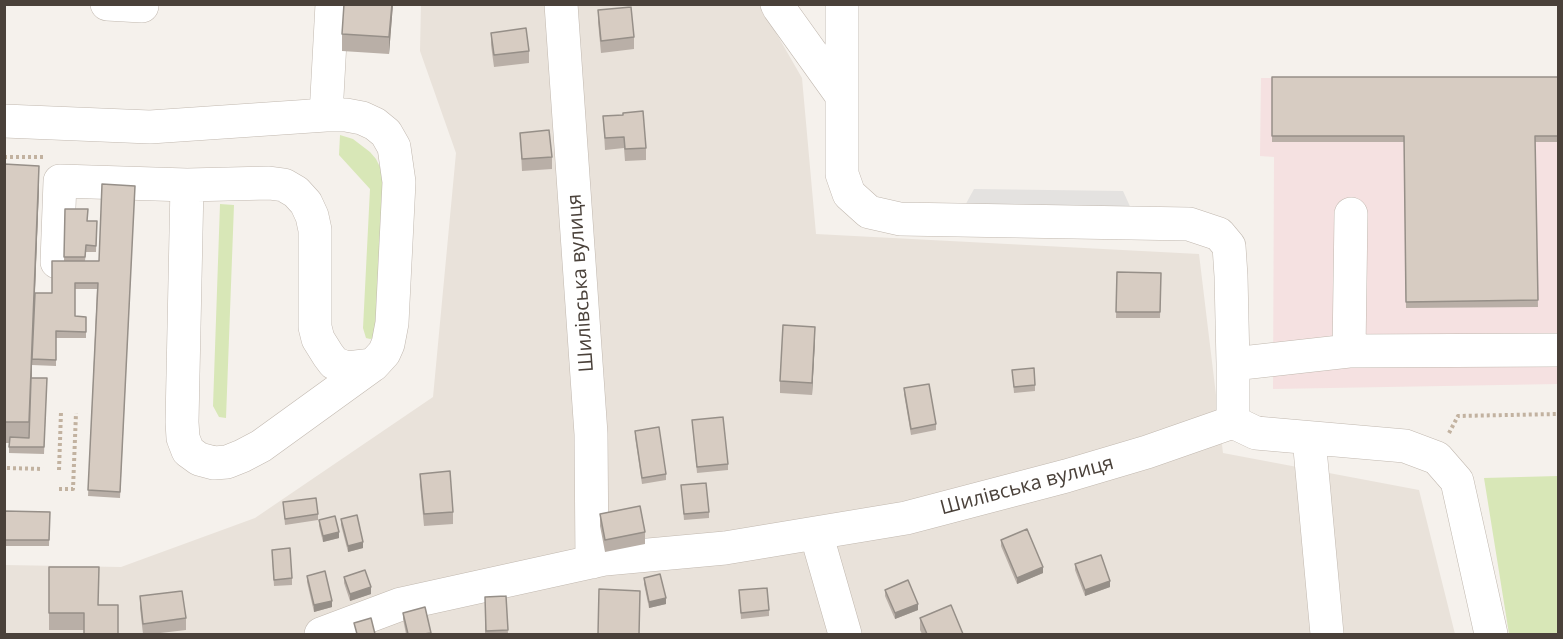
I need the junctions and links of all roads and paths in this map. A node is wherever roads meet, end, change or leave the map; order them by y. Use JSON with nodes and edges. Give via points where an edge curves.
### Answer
{"nodes":[{"id":1,"x":107,"y":4,"type":"edge"},
{"id":2,"x":142,"y":4,"type":"edge"},
{"id":3,"x":332,"y":4,"type":"edge"},
{"id":4,"x":561,"y":4,"type":"edge"},
{"id":5,"x":777,"y":4,"type":"edge"},
{"id":6,"x":842,"y":4,"type":"edge"},
{"id":7,"x":842,"y":96,"type":"junction"},
{"id":8,"x":326,"y":114,"type":"junction"},
{"id":9,"x":4,"y":121,"type":"edge"},
{"id":10,"x":4,"y":157,"type":"edge"},
{"id":11,"x":46,"y":157,"type":"dead end"},
{"id":12,"x":187,"y":184,"type":"junction"},
{"id":13,"x":1351,"y":214,"type":"dead end"},
{"id":14,"x":57,"y":262,"type":"edge"},
{"id":15,"x":1558,"y":350,"type":"edge"},
{"id":16,"x":1349,"y":351,"type":"junction"},
{"id":17,"x":1233,"y":364,"type":"junction"},
{"id":18,"x":373,"y":366,"type":"junction"},
{"id":19,"x":61,"y":412,"type":"dead end"},
{"id":20,"x":76,"y":413,"type":"dead end"},
{"id":21,"x":1558,"y":414,"type":"edge"},
{"id":22,"x":1233,"y":422,"type":"junction"},
{"id":23,"x":1309,"y":438,"type":"junction"},
{"id":24,"x":1437,"y":458,"type":"junction"},
{"id":25,"x":7,"y":468,"type":"dead end"},
{"id":26,"x":43,"y":470,"type":"dead end"},
{"id":27,"x":59,"y":470,"type":"dead end"},
{"id":28,"x":58,"y":489,"type":"dead end"},
{"id":29,"x":816,"y":533,"type":"junction"},
{"id":30,"x":592,"y":562,"type":"junction"},
{"id":31,"x":321,"y":634,"type":"edge"},
{"id":32,"x":845,"y":634,"type":"edge"},
{"id":33,"x":1326,"y":634,"type":"edge"},
{"id":34,"x":1491,"y":634,"type":"edge"}],
"edges":[{"from":1,"to":2,"type":"street"},
{"from":3,"to":8,"type":"street"},
{"from":4,"to":30,"type":"street","name":"Шилівська вулиця","via":[[591,434]]},
{"from":5,"to":7,"type":"street"},
{"from":6,"to":7,"type":"street"},
{"from":7,"to":17,"type":"street","via":[[842,174],[849,194],[869,212],[900,219],[1189,224],[1219,234],[1229,246]]},
{"from":8,"to":9,"type":"street","via":[[160,127]]},
{"from":8,"to":18,"type":"street","via":[[346,114],[375,123],[386,132],[398,163],[392,323],[388,344]]},
{"from":10,"to":11,"type":"path"},
{"from":12,"to":14,"type":"street","via":[[60,181]]},
{"from":12,"to":18,"type":"street","via":[[269,183],[296,192],[306,203],[315,230],[318,339],[334,363],[347,368]]},
{"from":12,"to":18,"type":"street","via":[[182,422],[188,451],[214,463],[242,456]]},
{"from":13,"to":16,"type":"street"},
{"from":15,"to":16,"type":"street"},
{"from":16,"to":17,"type":"street"},
{"from":17,"to":22,"type":"street"},
{"from":19,"to":27,"type":"path"},
{"from":20,"to":28,"type":"path","via":[[73,489]]},
{"from":21,"to":24,"type":"path","via":[[1458,416]]},
{"from":22,"to":23,"type":"street","via":[[1256,434]]},
{"from":22,"to":29,"type":"street","name":"Шилівська вулиця","via":[[1066,476],[906,518]]},
{"from":23,"to":24,"type":"street","via":[[1405,446]]},
{"from":23,"to":33,"type":"street"},
{"from":24,"to":34,"type":"street","via":[[1457,481]]},
{"from":25,"to":26,"type":"path"},
{"from":29,"to":30,"type":"street","name":"Шилівська вулиця","via":[[725,548]]},
{"from":29,"to":32,"type":"street"},
{"from":30,"to":31,"type":"street","name":"Шилівська вулиця","via":[[401,604]]}]}
